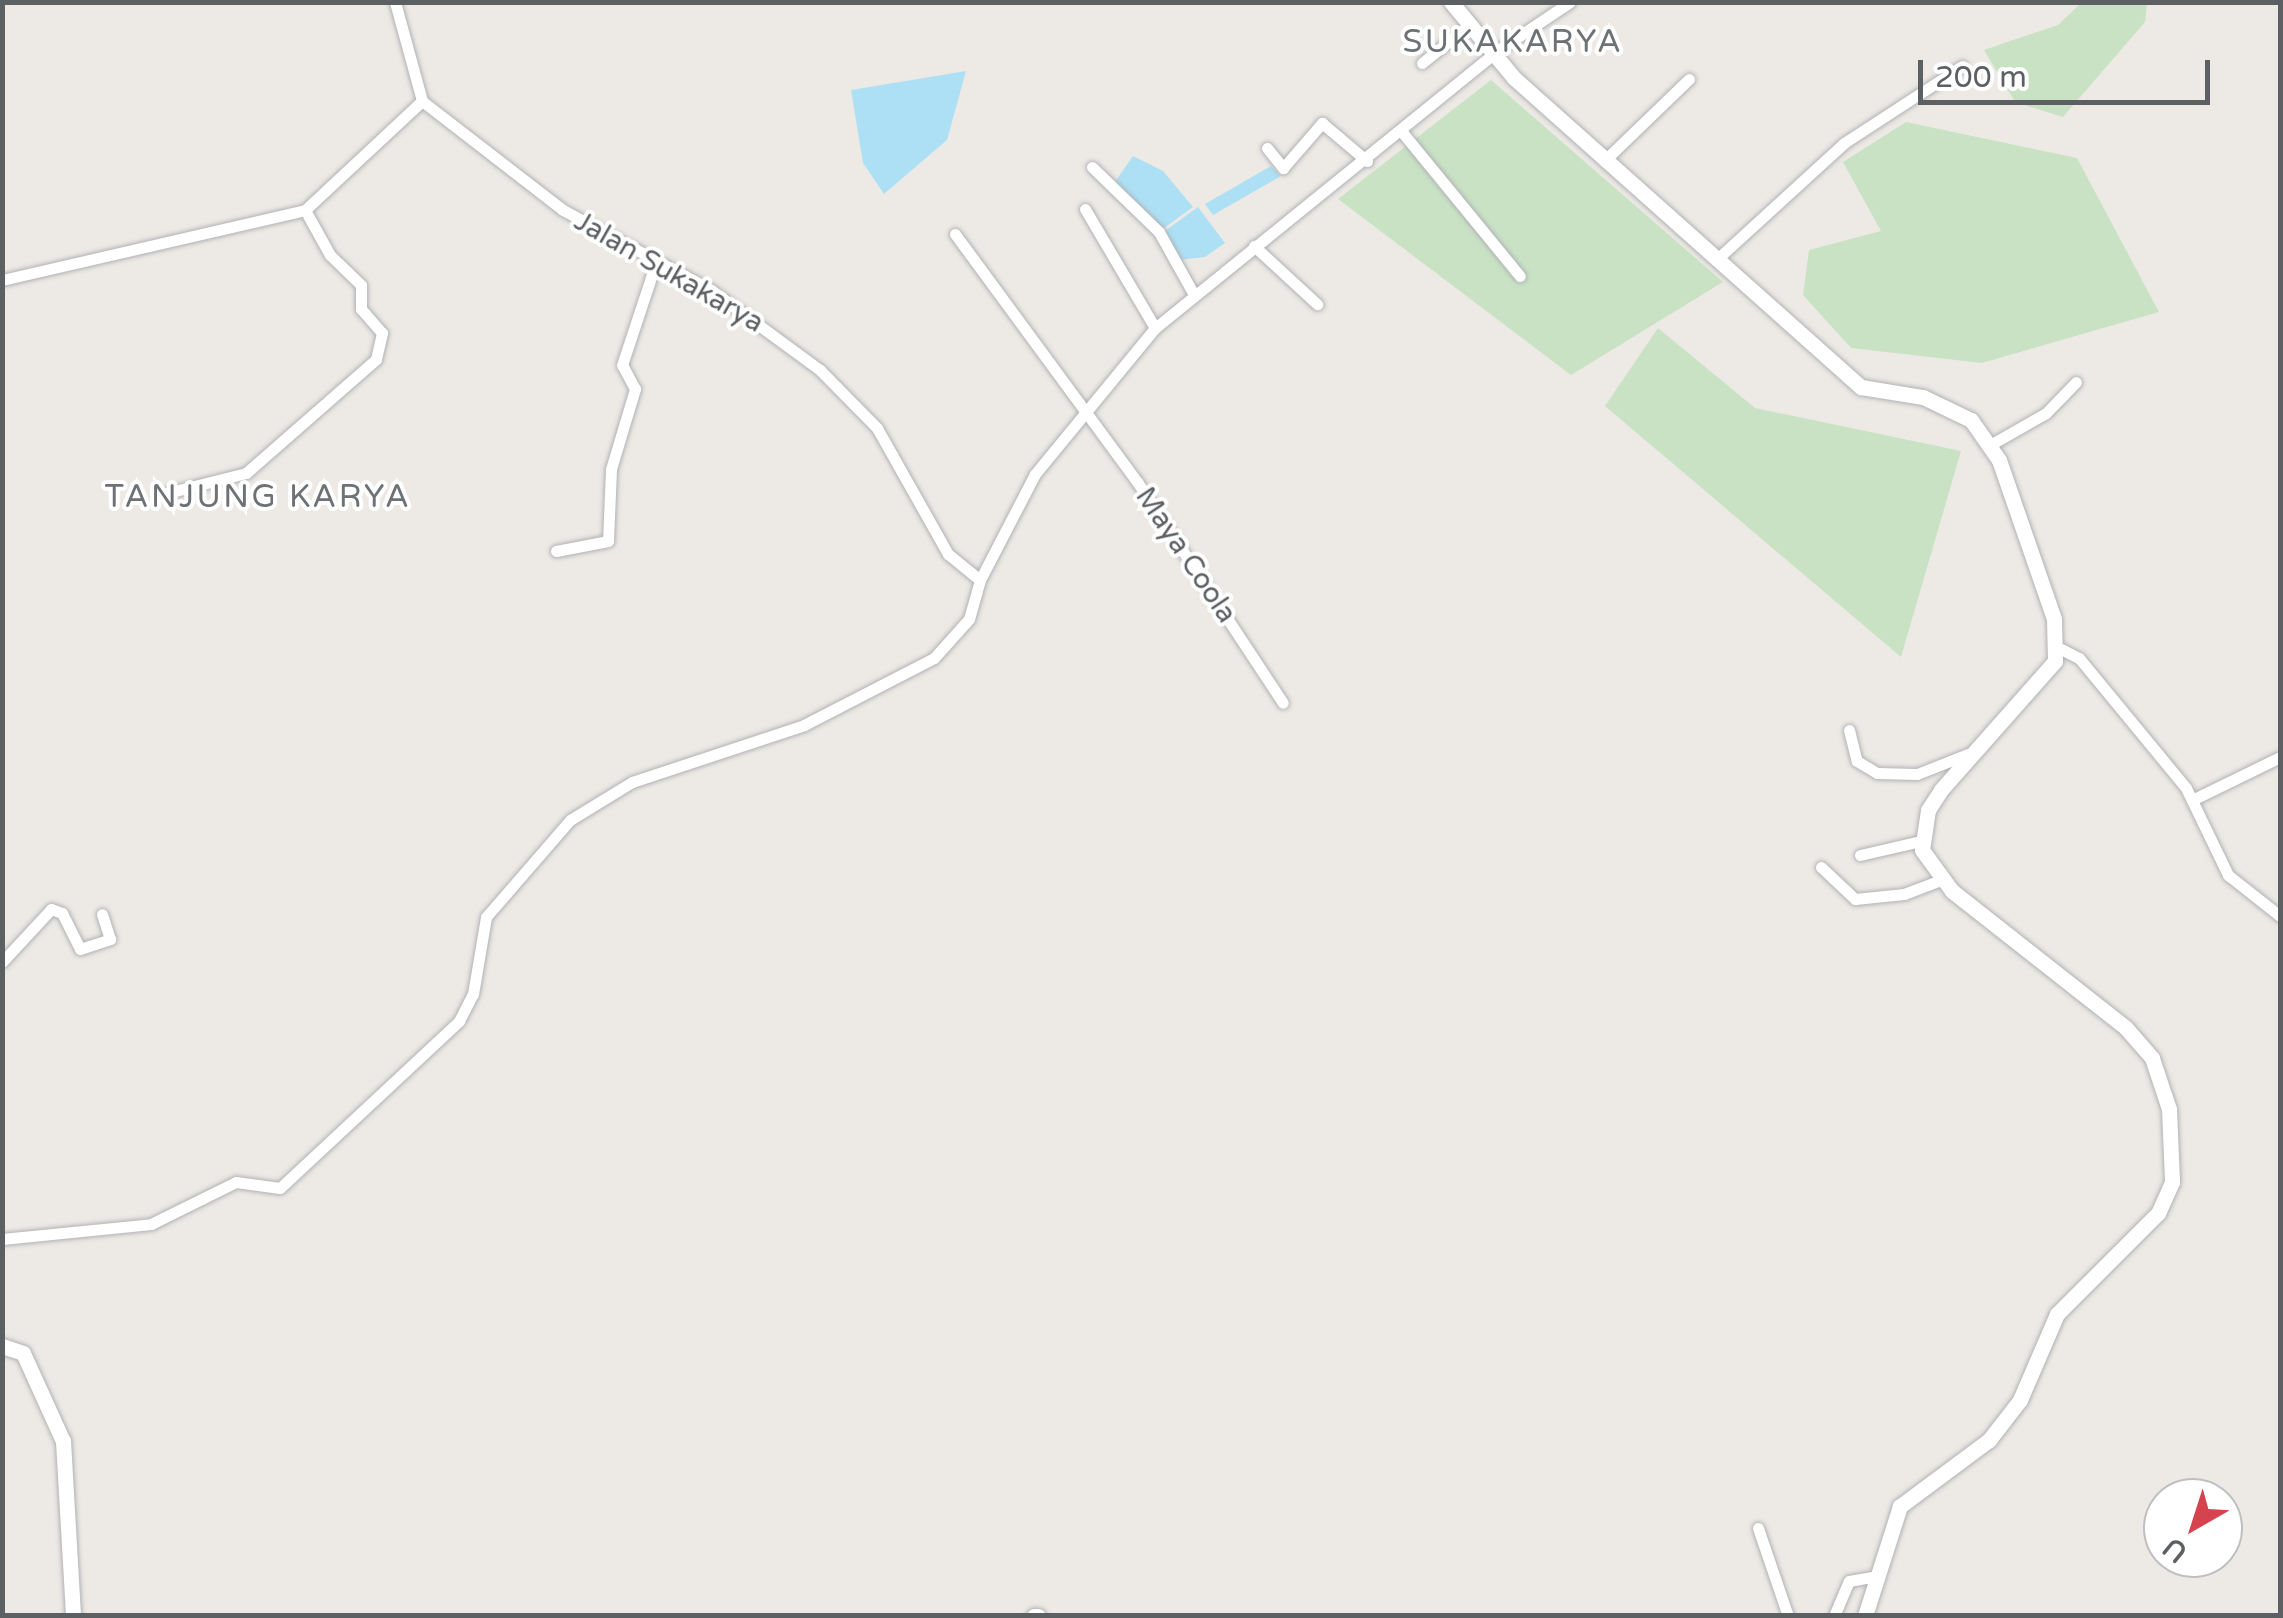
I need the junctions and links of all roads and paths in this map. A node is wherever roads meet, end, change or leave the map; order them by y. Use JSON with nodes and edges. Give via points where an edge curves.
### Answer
{"nodes":[{"id":1,"x":395,"y":2,"type":"edge"},
{"id":2,"x":1451,"y":2,"type":"edge"},
{"id":3,"x":1570,"y":2,"type":"edge"},
{"id":4,"x":1469,"y":25,"type":"junction"},
{"id":5,"x":1494,"y":55,"type":"junction"},
{"id":6,"x":1422,"y":64,"type":"dead end"},
{"id":7,"x":1962,"y":66,"type":"dead end"},
{"id":8,"x":1689,"y":79,"type":"dead end"},
{"id":9,"x":422,"y":101,"type":"junction"},
{"id":10,"x":1402,"y":132,"type":"junction"},
{"id":11,"x":1267,"y":148,"type":"dead end"},
{"id":12,"x":1367,"y":161,"type":"junction"},
{"id":13,"x":1604,"y":161,"type":"junction"},
{"id":14,"x":1092,"y":167,"type":"dead end"},
{"id":15,"x":1085,"y":209,"type":"dead end"},
{"id":16,"x":306,"y":210,"type":"junction"},
{"id":17,"x":955,"y":234,"type":"dead end"},
{"id":18,"x":1254,"y":246,"type":"junction"},
{"id":19,"x":1716,"y":260,"type":"junction"},
{"id":20,"x":656,"y":262,"type":"junction"},
{"id":21,"x":1520,"y":276,"type":"dead end"},
{"id":22,"x":2,"y":280,"type":"edge"},
{"id":23,"x":1194,"y":295,"type":"junction"},
{"id":24,"x":1317,"y":304,"type":"dead end"},
{"id":25,"x":1155,"y":328,"type":"junction"},
{"id":26,"x":2076,"y":382,"type":"dead end"},
{"id":27,"x":1082,"y":412,"type":"junction"},
{"id":28,"x":1990,"y":445,"type":"junction"},
{"id":29,"x":167,"y":492,"type":"dead end"},
{"id":30,"x":556,"y":551,"type":"dead end"},
{"id":31,"x":980,"y":580,"type":"junction"},
{"id":32,"x":2060,"y":649,"type":"junction"},
{"id":33,"x":1284,"y":703,"type":"dead end"},
{"id":34,"x":1848,"y":730,"type":"dead end"},
{"id":35,"x":1968,"y":754,"type":"junction"},
{"id":36,"x":2280,"y":756,"type":"edge"},
{"id":37,"x":2192,"y":800,"type":"junction"},
{"id":38,"x":1921,"y":841,"type":"junction"},
{"id":39,"x":1860,"y":855,"type":"dead end"},
{"id":40,"x":1821,"y":867,"type":"dead end"},
{"id":41,"x":1940,"y":880,"type":"junction"},
{"id":42,"x":102,"y":914,"type":"dead end"},
{"id":43,"x":2280,"y":916,"type":"edge"},
{"id":44,"x":2,"y":962,"type":"edge"},
{"id":45,"x":2,"y":1238,"type":"edge"},
{"id":46,"x":2,"y":1346,"type":"edge"},
{"id":47,"x":1758,"y":1528,"type":"dead end"},
{"id":48,"x":1877,"y":1576,"type":"junction"},
{"id":49,"x":73,"y":1616,"type":"edge"},
{"id":50,"x":1788,"y":1616,"type":"edge"},
{"id":51,"x":1834,"y":1616,"type":"edge"},
{"id":52,"x":1865,"y":1616,"type":"edge"}],
"edges":[{"from":1,"to":9,"type":"street"},
{"from":2,"to":4,"type":"main road"},
{"from":3,"to":5,"type":"street"},
{"from":4,"to":5,"type":"main road"},
{"from":4,"to":6,"type":"street"},
{"from":5,"to":10,"type":"street"},
{"from":5,"to":13,"type":"main road"},
{"from":7,"to":19,"type":"street","via":[[1844,143]]},
{"from":8,"to":13,"type":"street"},
{"from":9,"to":16,"type":"street"},
{"from":9,"to":20,"type":"street","name":"Jalan Sukakarya","via":[[564,210]]},
{"from":10,"to":12,"type":"street"},
{"from":10,"to":21,"type":"street"},
{"from":11,"to":12,"type":"street","via":[[1283,168],[1322,124]]},
{"from":12,"to":18,"type":"street"},
{"from":13,"to":19,"type":"main road"},
{"from":14,"to":23,"type":"street","via":[[1158,232]]},
{"from":15,"to":25,"type":"street"},
{"from":16,"to":22,"type":"street"},
{"from":16,"to":29,"type":"street","via":[[330,255],[361,286],[360,309],[382,333],[376,359],[246,472]]},
{"from":17,"to":27,"type":"street","name":"Maya Coola"},
{"from":18,"to":23,"type":"street"},
{"from":18,"to":24,"type":"street"},
{"from":19,"to":28,"type":"main road","via":[[1862,386],[1956,410]]},
{"from":20,"to":30,"type":"street","via":[[622,365],[634,396],[612,468],[608,541]]},
{"from":20,"to":31,"type":"street","name":"Jalan Sukakarya","via":[[721,296],[850,398],[892,450],[948,554]]},
{"from":23,"to":25,"type":"street"},
{"from":25,"to":27,"type":"street"},
{"from":26,"to":28,"type":"street","via":[[2030,424]]},
{"from":27,"to":31,"type":"street","via":[[1034,474]]},
{"from":27,"to":33,"type":"street","name":"Maya Coola","via":[[1138,483]]},
{"from":28,"to":32,"type":"main road"},
{"from":31,"to":45,"type":"street","via":[[969,618],[934,658],[804,725],[632,782],[570,820],[486,916],[464,1015],[405,1080],[362,1108],[280,1188],[236,1182],[151,1224]]},
{"from":32,"to":35,"type":"main road"},
{"from":32,"to":37,"type":"street","via":[[2079,658]]},
{"from":34,"to":35,"type":"street","via":[[1857,761],[1878,773],[1917,774]]},
{"from":35,"to":38,"type":"main road","via":[[1928,810]]},
{"from":36,"to":37,"type":"street"},
{"from":37,"to":43,"type":"street","via":[[2228,875]]},
{"from":38,"to":39,"type":"street"},
{"from":38,"to":41,"type":"main road"},
{"from":40,"to":41,"type":"street","via":[[1855,899],[1904,894]]},
{"from":41,"to":48,"type":"main road","via":[[2126,1028],[2152,1058],[2169,1110],[2172,1182],[2158,1213],[2057,1314],[2020,1400],[1989,1440],[1908,1495]]},
{"from":42,"to":44,"type":"street","via":[[110,939],[80,948],[62,912],[52,909]]},
{"from":46,"to":49,"type":"main road","via":[[23,1353],[60,1432]]},
{"from":47,"to":50,"type":"street"},
{"from":48,"to":51,"type":"street","via":[[1849,1581]]},
{"from":48,"to":52,"type":"main road"}]}
